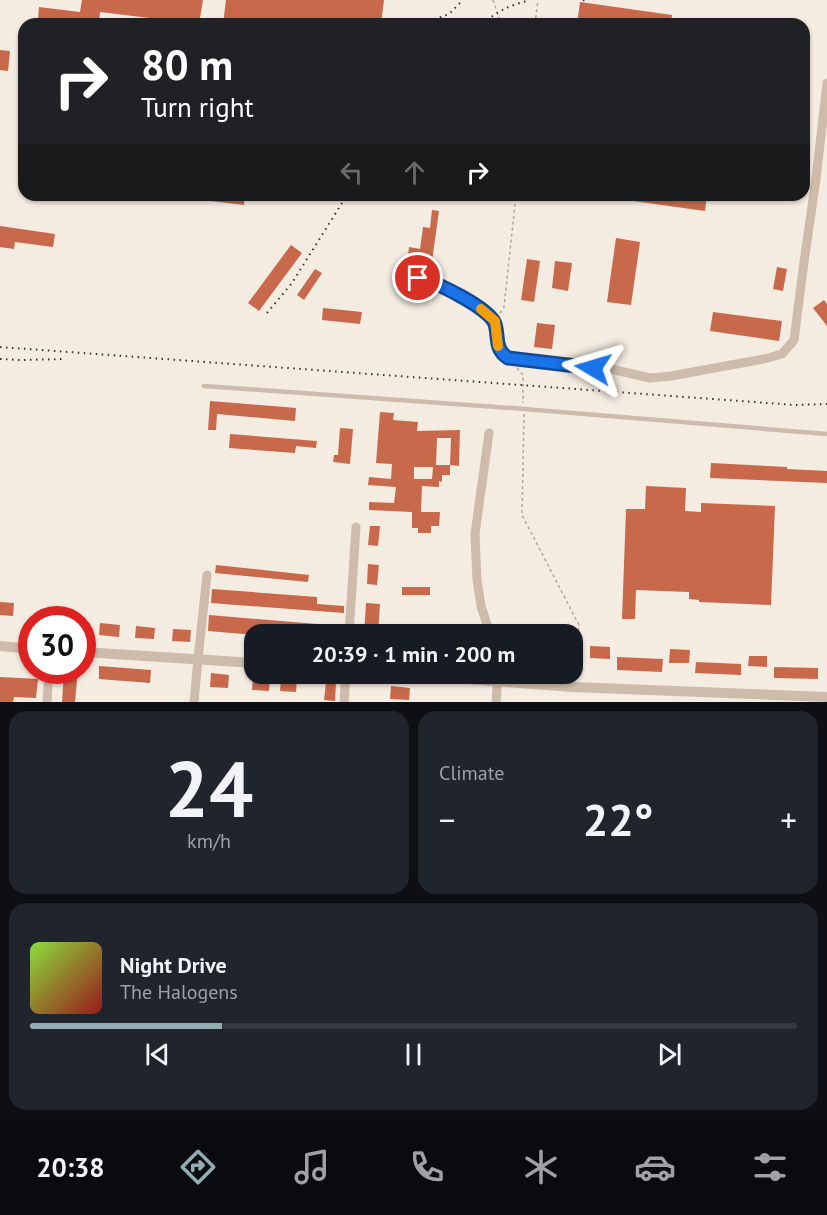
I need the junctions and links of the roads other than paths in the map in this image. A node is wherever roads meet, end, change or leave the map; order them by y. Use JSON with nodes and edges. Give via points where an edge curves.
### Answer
{"nodes":[{"id":1,"x":827,"y":83,"type":"edge"},
{"id":2,"x":418,"y":278,"type":"dead end"},
{"id":3,"x":204,"y":386,"type":"dead end"},
{"id":4,"x":489,"y":433,"type":"dead end"},
{"id":5,"x":827,"y":434,"type":"edge"},
{"id":6,"x":356,"y":526,"type":"dead end"},
{"id":7,"x":207,"y":574,"type":"dead end"},
{"id":8,"x":350,"y":624,"type":"edge"},
{"id":9,"x":487,"y":624,"type":"edge"},
{"id":10,"x":0,"y":646,"type":"edge"},
{"id":11,"x":18,"y":648,"type":"edge"},
{"id":12,"x":96,"y":653,"type":"edge"},
{"id":13,"x":198,"y":659,"type":"junction"},
{"id":14,"x":244,"y":662,"type":"edge"},
{"id":15,"x":48,"y":684,"type":"edge"},
{"id":16,"x":345,"y":684,"type":"edge"},
{"id":17,"x":498,"y":684,"type":"edge"},
{"id":18,"x":548,"y":684,"type":"edge"},
{"id":19,"x":827,"y":697,"type":"edge"},
{"id":20,"x":47,"y":702,"type":"edge"},
{"id":21,"x":194,"y":702,"type":"edge"},
{"id":22,"x":344,"y":702,"type":"edge"},
{"id":23,"x":496,"y":702,"type":"edge"}],
"edges":[{"from":1,"to":2,"type":"street","via":[[794,340],[782,354],[650,378],[611,369],[508,358],[498,348],[495,321],[457,294]]},
{"from":3,"to":5,"type":"lane"},
{"from":4,"to":9,"type":"street","via":[[475,534],[477,580]]},
{"from":6,"to":8,"type":"street"},
{"from":7,"to":13,"type":"street"},
{"from":10,"to":11,"type":"street"},
{"from":12,"to":13,"type":"street"},
{"from":13,"to":14,"type":"street"},
{"from":13,"to":21,"type":"street"},
{"from":15,"to":20,"type":"street"},
{"from":16,"to":22,"type":"street"},
{"from":17,"to":23,"type":"street"},
{"from":18,"to":19,"type":"street"}]}
